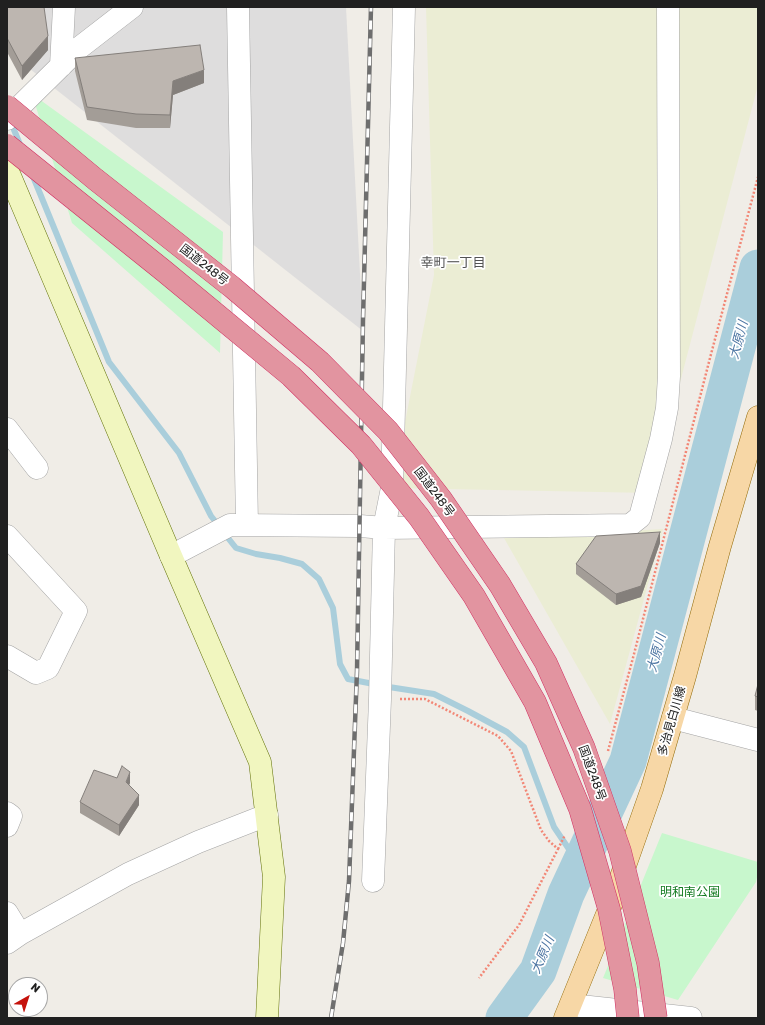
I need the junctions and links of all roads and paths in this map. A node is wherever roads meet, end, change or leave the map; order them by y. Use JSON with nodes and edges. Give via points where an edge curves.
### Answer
{"nodes":[{"id":1,"x":64,"y":7,"type":"edge"},
{"id":2,"x":132,"y":7,"type":"edge"},
{"id":3,"x":238,"y":7,"type":"edge"},
{"id":4,"x":404,"y":7,"type":"edge"},
{"id":5,"x":668,"y":7,"type":"edge"},
{"id":6,"x":61,"y":66,"type":"junction"},
{"id":7,"x":7,"y":106,"type":"edge"},
{"id":8,"x":7,"y":118,"type":"edge"},
{"id":9,"x":7,"y":145,"type":"edge"},
{"id":10,"x":7,"y":169,"type":"edge"},
{"id":11,"x":758,"y":177,"type":"edge"},
{"id":12,"x":12,"y":194,"type":"edge"},
{"id":13,"x":758,"y":417,"type":"edge"},
{"id":14,"x":7,"y":429,"type":"edge"},
{"id":15,"x":37,"y":468,"type":"dead end"},
{"id":16,"x":247,"y":525,"type":"junction"},
{"id":17,"x":384,"y":528,"type":"junction"},
{"id":18,"x":7,"y":536,"type":"edge"},
{"id":19,"x":171,"y":556,"type":"junction"},
{"id":20,"x":7,"y":656,"type":"edge"},
{"id":21,"x":380,"y":699,"type":"junction"},
{"id":22,"x":673,"y":718,"type":"junction"},
{"id":23,"x":758,"y":740,"type":"edge"},
{"id":24,"x":607,"y":757,"type":"dead end"},
{"id":25,"x":7,"y":813,"type":"edge"},
{"id":26,"x":267,"y":815,"type":"junction"},
{"id":27,"x":7,"y":826,"type":"edge"},
{"id":28,"x":568,"y":829,"type":"dead end"},
{"id":29,"x":558,"y":849,"type":"junction"},
{"id":30,"x":373,"y":881,"type":"dead end"},
{"id":31,"x":7,"y":913,"type":"edge"},
{"id":32,"x":13,"y":939,"type":"edge"},
{"id":33,"x":479,"y":978,"type":"dead end"},
{"id":34,"x":568,"y":1011,"type":"edge"},
{"id":35,"x":267,"y":1018,"type":"edge"},
{"id":36,"x":628,"y":1018,"type":"edge"},
{"id":37,"x":656,"y":1018,"type":"edge"},
{"id":38,"x":691,"y":1018,"type":"edge"}],
"edges":[{"from":1,"to":6,"type":"street"},
{"from":2,"to":6,"type":"street","via":[[79,48]]},
{"from":3,"to":16,"type":"street"},
{"from":4,"to":17,"type":"street","via":[[392,488]]},
{"from":5,"to":17,"type":"street","via":[[667,408],[662,439],[640,517],[630,525]]},
{"from":6,"to":8,"type":"street"},
{"from":7,"to":37,"type":"highway","name":"国道248号","bridge":true,"via":[[232,287],[320,362],[388,431],[441,499],[500,585],[546,663],[584,748],[620,851],[648,963]]},
{"from":9,"to":36,"type":"highway","name":"国道248号","bridge":true,"via":[[291,376],[361,445],[419,516],[474,596],[535,702],[580,809],[608,909],[625,989]]},
{"from":10,"to":12,"type":"street"},
{"from":11,"to":24,"type":"path"},
{"from":12,"to":19,"type":"street"},
{"from":13,"to":22,"type":"main road","name":"多治見白川線"},
{"from":14,"to":15,"type":"street"},
{"from":16,"to":17,"type":"street"},
{"from":16,"to":19,"type":"street","via":[[230,525]]},
{"from":17,"to":21,"type":"street"},
{"from":18,"to":20,"type":"street","via":[[76,611],[48,668],[36,673]]},
{"from":19,"to":26,"type":"street","via":[[260,762]]},
{"from":21,"to":29,"type":"path","via":[[425,699],[498,736],[511,750],[541,830]]},
{"from":21,"to":30,"type":"street"},
{"from":22,"to":23,"type":"street"},
{"from":22,"to":34,"type":"main road","name":"多治見白川線","via":[[652,789],[617,890]]},
{"from":25,"to":27,"type":"street","via":[[12,816]]},
{"from":26,"to":32,"type":"street","via":[[198,842],[128,874]]},
{"from":26,"to":35,"type":"street","via":[[274,877]]},
{"from":28,"to":29,"type":"path"},
{"from":29,"to":33,"type":"path","via":[[519,924]]},
{"from":31,"to":32,"type":"street"},
{"from":34,"to":38,"type":"street"}]}
